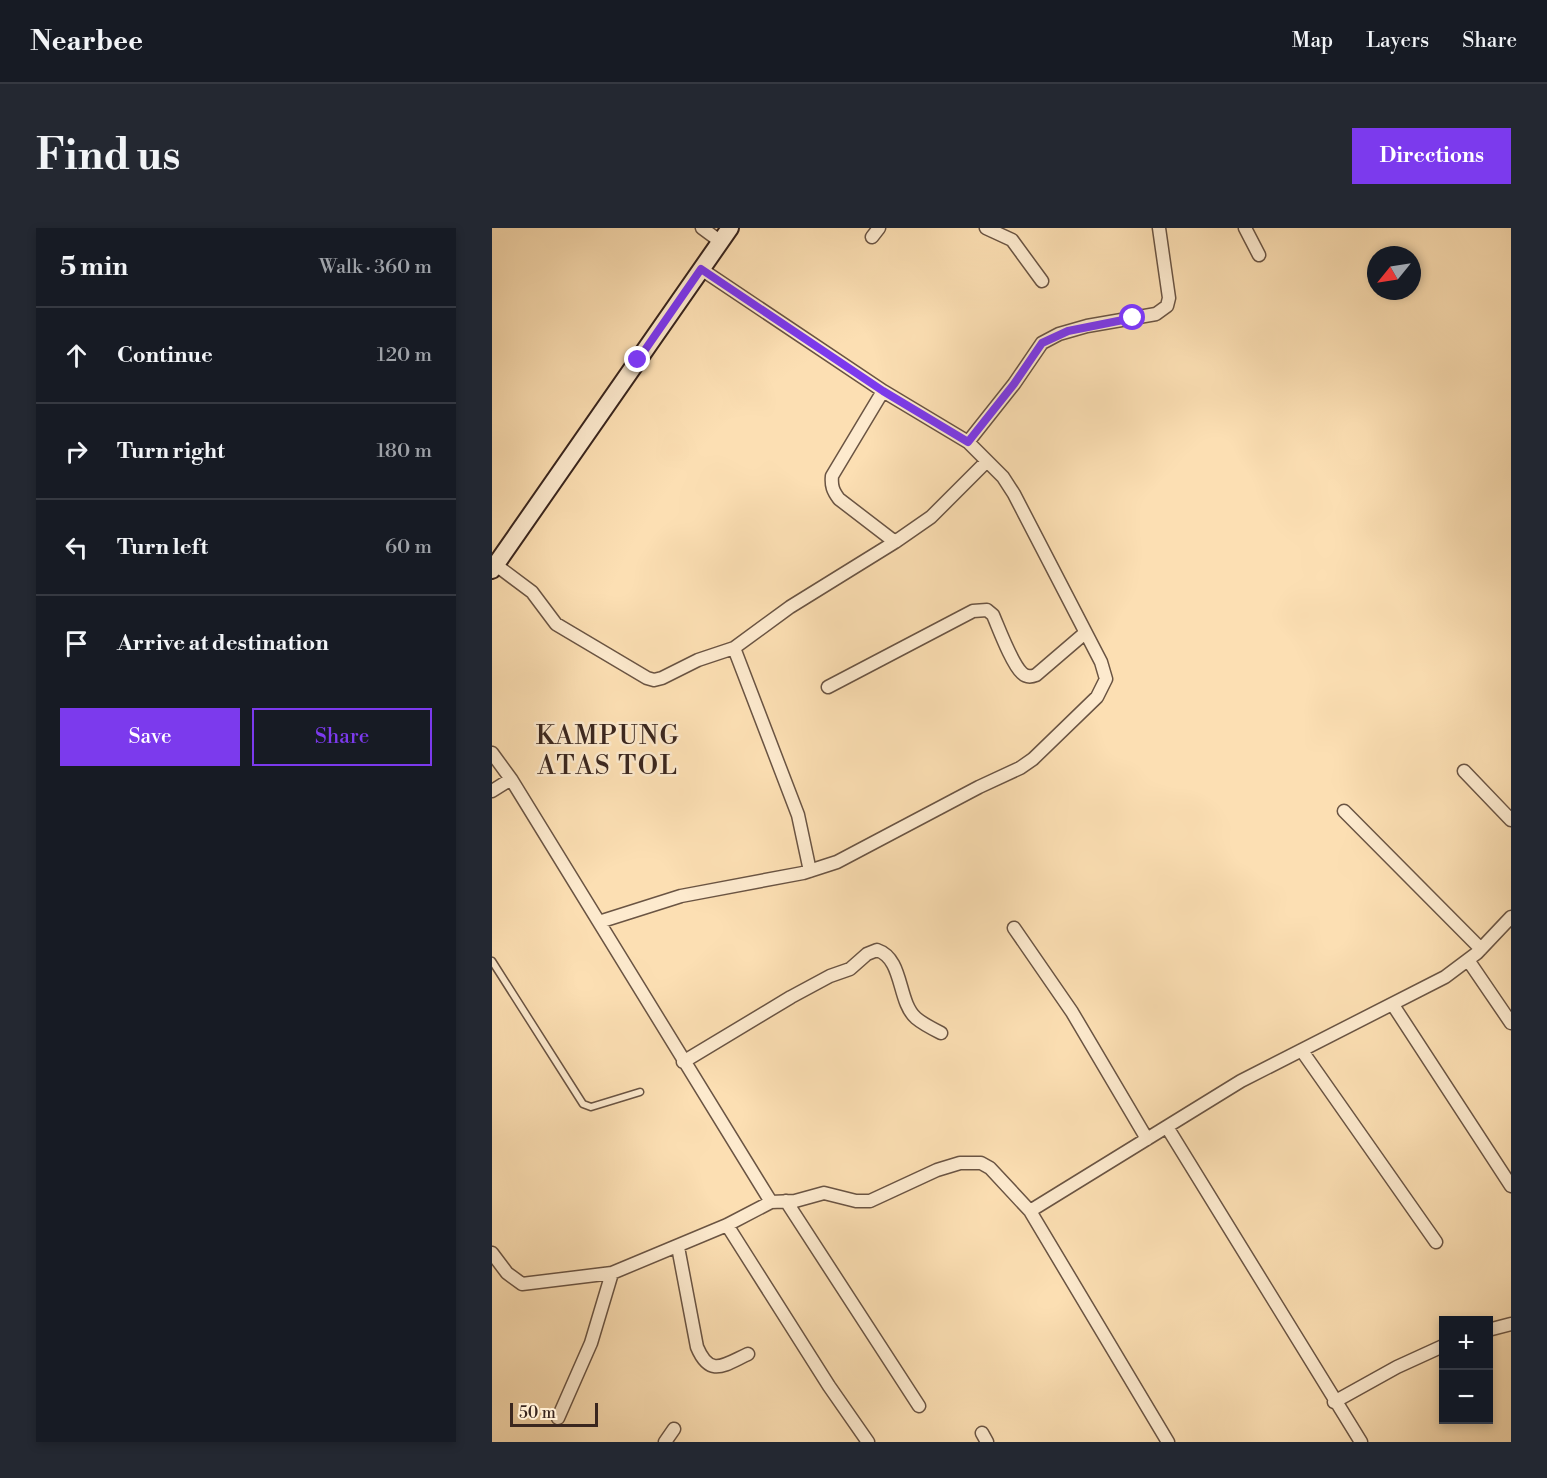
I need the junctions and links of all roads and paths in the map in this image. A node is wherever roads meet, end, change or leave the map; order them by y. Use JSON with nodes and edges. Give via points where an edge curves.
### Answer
{"nodes":[{"id":1,"x":702,"y":228,"type":"edge"},
{"id":2,"x":730,"y":228,"type":"edge"},
{"id":3,"x":986,"y":228,"type":"edge"},
{"id":4,"x":1159,"y":228,"type":"edge"},
{"id":5,"x":1245,"y":228,"type":"edge"},
{"id":6,"x":721,"y":242,"type":"junction"},
{"id":7,"x":1259,"y":255,"type":"dead end"},
{"id":8,"x":701,"y":269,"type":"junction"},
{"id":9,"x":1042,"y":281,"type":"dead end"},
{"id":10,"x":883,"y":391,"type":"junction"},
{"id":11,"x":968,"y":442,"type":"junction"},
{"id":12,"x":987,"y":461,"type":"junction"},
{"id":13,"x":895,"y":542,"type":"junction"},
{"id":14,"x":494,"y":567,"type":"edge"},
{"id":15,"x":1085,"y":633,"type":"junction"},
{"id":16,"x":734,"y":648,"type":"junction"},
{"id":17,"x":828,"y":687,"type":"dead end"},
{"id":18,"x":492,"y":753,"type":"edge"},
{"id":19,"x":1464,"y":771,"type":"dead end"},
{"id":20,"x":511,"y":779,"type":"junction"},
{"id":21,"x":492,"y":791,"type":"edge"},
{"id":22,"x":1344,"y":811,"type":"dead end"},
{"id":23,"x":1511,"y":820,"type":"edge"},
{"id":24,"x":810,"y":872,"type":"junction"},
{"id":25,"x":1511,"y":916,"type":"edge"},
{"id":26,"x":599,"y":922,"type":"junction"},
{"id":27,"x":1014,"y":928,"type":"dead end"},
{"id":28,"x":1480,"y":949,"type":"junction"},
{"id":29,"x":1468,"y":960,"type":"junction"},
{"id":30,"x":492,"y":961,"type":"edge"},
{"id":31,"x":1393,"y":1005,"type":"junction"},
{"id":32,"x":1511,"y":1023,"type":"edge"},
{"id":33,"x":941,"y":1033,"type":"dead end"},
{"id":34,"x":1302,"y":1051,"type":"junction"},
{"id":35,"x":683,"y":1062,"type":"junction"},
{"id":36,"x":640,"y":1092,"type":"dead end"},
{"id":37,"x":1167,"y":1127,"type":"junction"},
{"id":38,"x":1148,"y":1139,"type":"junction"},
{"id":39,"x":1511,"y":1186,"type":"edge"},
{"id":40,"x":771,"y":1202,"type":"junction"},
{"id":41,"x":786,"y":1202,"type":"junction"},
{"id":42,"x":1029,"y":1211,"type":"junction"},
{"id":43,"x":727,"y":1225,"type":"junction"},
{"id":44,"x":1436,"y":1242,"type":"dead end"},
{"id":45,"x":678,"y":1247,"type":"junction"},
{"id":46,"x":492,"y":1253,"type":"edge"},
{"id":47,"x":612,"y":1273,"type":"junction"},
{"id":48,"x":1511,"y":1324,"type":"edge"},
{"id":49,"x":1493,"y":1329,"type":"edge"},
{"id":50,"x":1439,"y":1348,"type":"edge"},
{"id":51,"x":748,"y":1354,"type":"dead end"},
{"id":52,"x":1335,"y":1402,"type":"junction"},
{"id":53,"x":919,"y":1406,"type":"dead end"},
{"id":54,"x":558,"y":1418,"type":"dead end"},
{"id":55,"x":674,"y":1429,"type":"dead end"},
{"id":56,"x":665,"y":1442,"type":"edge"},
{"id":57,"x":868,"y":1442,"type":"edge"},
{"id":58,"x":1168,"y":1442,"type":"edge"},
{"id":59,"x":1361,"y":1442,"type":"edge"}],
"edges":[{"from":1,"to":6,"type":"street"},
{"from":2,"to":6,"type":"main road"},
{"from":3,"to":9,"type":"street","via":[[1012,240]]},
{"from":4,"to":11,"type":"street","via":[[1167,306],[1156,314],[1068,331],[1042,343]]},
{"from":5,"to":7,"type":"street"},
{"from":6,"to":8,"type":"main road"},
{"from":8,"to":10,"type":"street"},
{"from":8,"to":14,"type":"main road"},
{"from":10,"to":11,"type":"street"},
{"from":10,"to":13,"type":"street","via":[[831,483],[839,499]]},
{"from":11,"to":12,"type":"street"},
{"from":12,"to":13,"type":"street","via":[[931,517]]},
{"from":12,"to":15,"type":"street","via":[[1003,477],[1028,518]]},
{"from":13,"to":16,"type":"street","via":[[790,607]]},
{"from":14,"to":16,"type":"street","via":[[532,592],[555,624],[647,678],[663,678]]},
{"from":15,"to":17,"type":"street","via":[[1030,677],[1017,665],[993,615],[987,610],[973,611]]},
{"from":15,"to":24,"type":"street","via":[[1104,672],[1103,687],[1033,759],[837,862]]},
{"from":16,"to":24,"type":"street","via":[[798,815]]},
{"from":18,"to":20,"type":"street"},
{"from":19,"to":23,"type":"street"},
{"from":20,"to":21,"type":"street"},
{"from":20,"to":26,"type":"street"},
{"from":22,"to":28,"type":"street"},
{"from":24,"to":26,"type":"street","via":[[681,896]]},
{"from":25,"to":28,"type":"street"},
{"from":26,"to":35,"type":"street"},
{"from":27,"to":38,"type":"street","via":[[1072,1012]]},
{"from":28,"to":29,"type":"street"},
{"from":29,"to":31,"type":"street"},
{"from":29,"to":32,"type":"street"},
{"from":30,"to":36,"type":"lane","via":[[583,1104],[591,1107]]},
{"from":31,"to":34,"type":"street"},
{"from":31,"to":39,"type":"street"},
{"from":33,"to":35,"type":"street","via":[[915,1018],[897,973],[887,956],[877,950]]},
{"from":34,"to":37,"type":"street","via":[[1241,1081]]},
{"from":34,"to":44,"type":"street"},
{"from":35,"to":40,"type":"street"},
{"from":37,"to":38,"type":"street"},
{"from":37,"to":52,"type":"street"},
{"from":38,"to":42,"type":"street"},
{"from":40,"to":41,"type":"street"},
{"from":40,"to":43,"type":"street"},
{"from":41,"to":42,"type":"street","via":[[824,1193],[870,1201],[950,1165],[970,1162],[990,1167]]},
{"from":41,"to":53,"type":"street"},
{"from":42,"to":58,"type":"street"},
{"from":43,"to":45,"type":"street"},
{"from":43,"to":57,"type":"street"},
{"from":45,"to":47,"type":"street"},
{"from":45,"to":51,"type":"street","via":[[697,1347],[703,1359],[716,1367]]},
{"from":46,"to":47,"type":"street","via":[[507,1274],[522,1284]]},
{"from":47,"to":54,"type":"street","via":[[591,1343]]},
{"from":48,"to":49,"type":"street"},
{"from":50,"to":52,"type":"street"},
{"from":52,"to":59,"type":"street"},
{"from":55,"to":56,"type":"street"}]}
